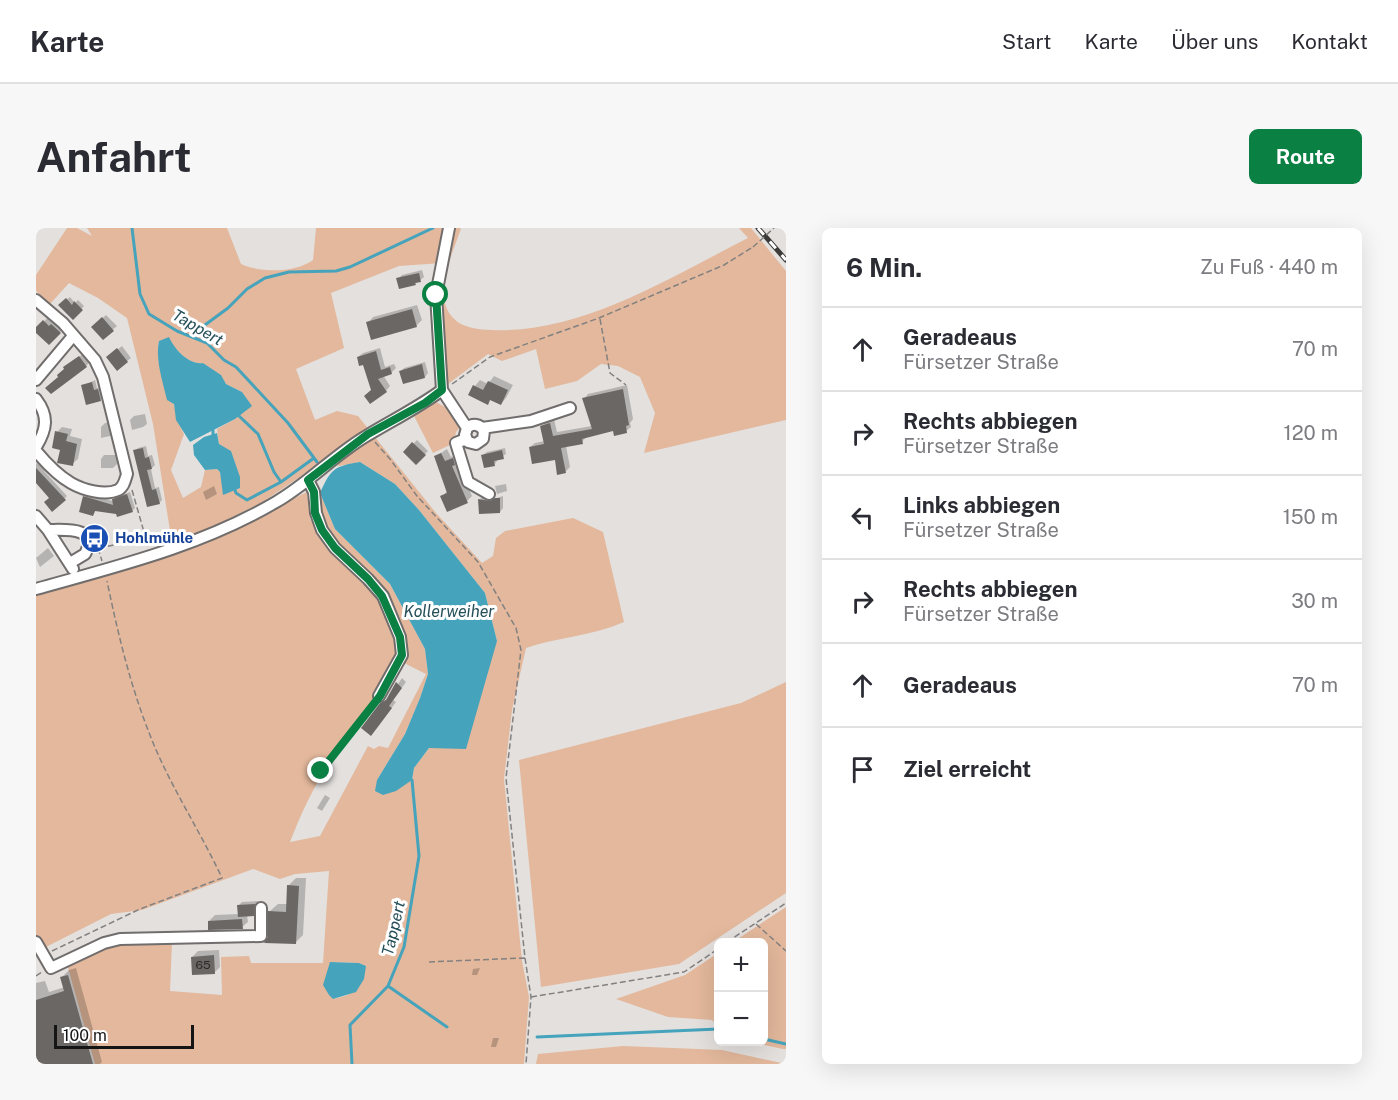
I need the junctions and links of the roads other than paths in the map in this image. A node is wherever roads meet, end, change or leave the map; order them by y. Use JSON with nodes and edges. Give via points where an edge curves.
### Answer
{"nodes":[{"id":1,"x":449,"y":228,"type":"edge"},
{"id":2,"x":40,"y":303,"type":"edge"},
{"id":3,"x":72,"y":336,"type":"junction"},
{"id":4,"x":36,"y":380,"type":"edge"},
{"id":5,"x":442,"y":390,"type":"junction"},
{"id":6,"x":36,"y":399,"type":"edge"},
{"id":7,"x":570,"y":408,"type":"dead end"},
{"id":8,"x":482,"y":428,"type":"junction"},
{"id":9,"x":466,"y":433,"type":"junction"},
{"id":10,"x":36,"y":449,"type":"edge"},
{"id":11,"x":308,"y":480,"type":"junction"},
{"id":12,"x":489,"y":494,"type":"dead end"},
{"id":13,"x":36,"y":516,"type":"edge"},
{"id":14,"x":48,"y":530,"type":"junction"},
{"id":15,"x":70,"y":563,"type":"junction"},
{"id":16,"x":77,"y":577,"type":"junction"},
{"id":17,"x":36,"y":589,"type":"edge"},
{"id":18,"x":380,"y":696,"type":"road end"},
{"id":19,"x":261,"y":908,"type":"dead end"},
{"id":20,"x":36,"y":942,"type":"edge"}],
"edges":[{"from":1,"to":5,"type":"street","via":[[436,295]]},
{"from":2,"to":3,"type":"street"},
{"from":3,"to":4,"type":"street"},
{"from":3,"to":10,"type":"street","via":[[95,360],[103,377],[127,474],[124,484],[109,492],[84,489],[50,467]]},
{"from":5,"to":9,"type":"street"},
{"from":5,"to":11,"type":"street","via":[[368,434]]},
{"from":6,"to":10,"type":"street","via":[[47,420]]},
{"from":7,"to":8,"type":"street","via":[[531,421]]},
{"from":8,"to":9,"type":"street","via":[[474,425]]},
{"from":8,"to":9,"type":"street","via":[[484,434],[479,443],[472,444]]},
{"from":9,"to":12,"type":"street","via":[[456,443],[468,482]]},
{"from":11,"to":16,"type":"street","via":[[248,517],[153,556]]},
{"from":11,"to":18,"type":"street","via":[[322,530],[382,596],[400,637],[402,655]]},
{"from":13,"to":14,"type":"street"},
{"from":14,"to":15,"type":"street"},
{"from":14,"to":15,"type":"street","via":[[75,529],[86,537],[85,554]]},
{"from":15,"to":16,"type":"street"},
{"from":16,"to":17,"type":"street"},
{"from":19,"to":20,"type":"street","via":[[261,936],[120,939],[104,942],[51,968]]}]}
